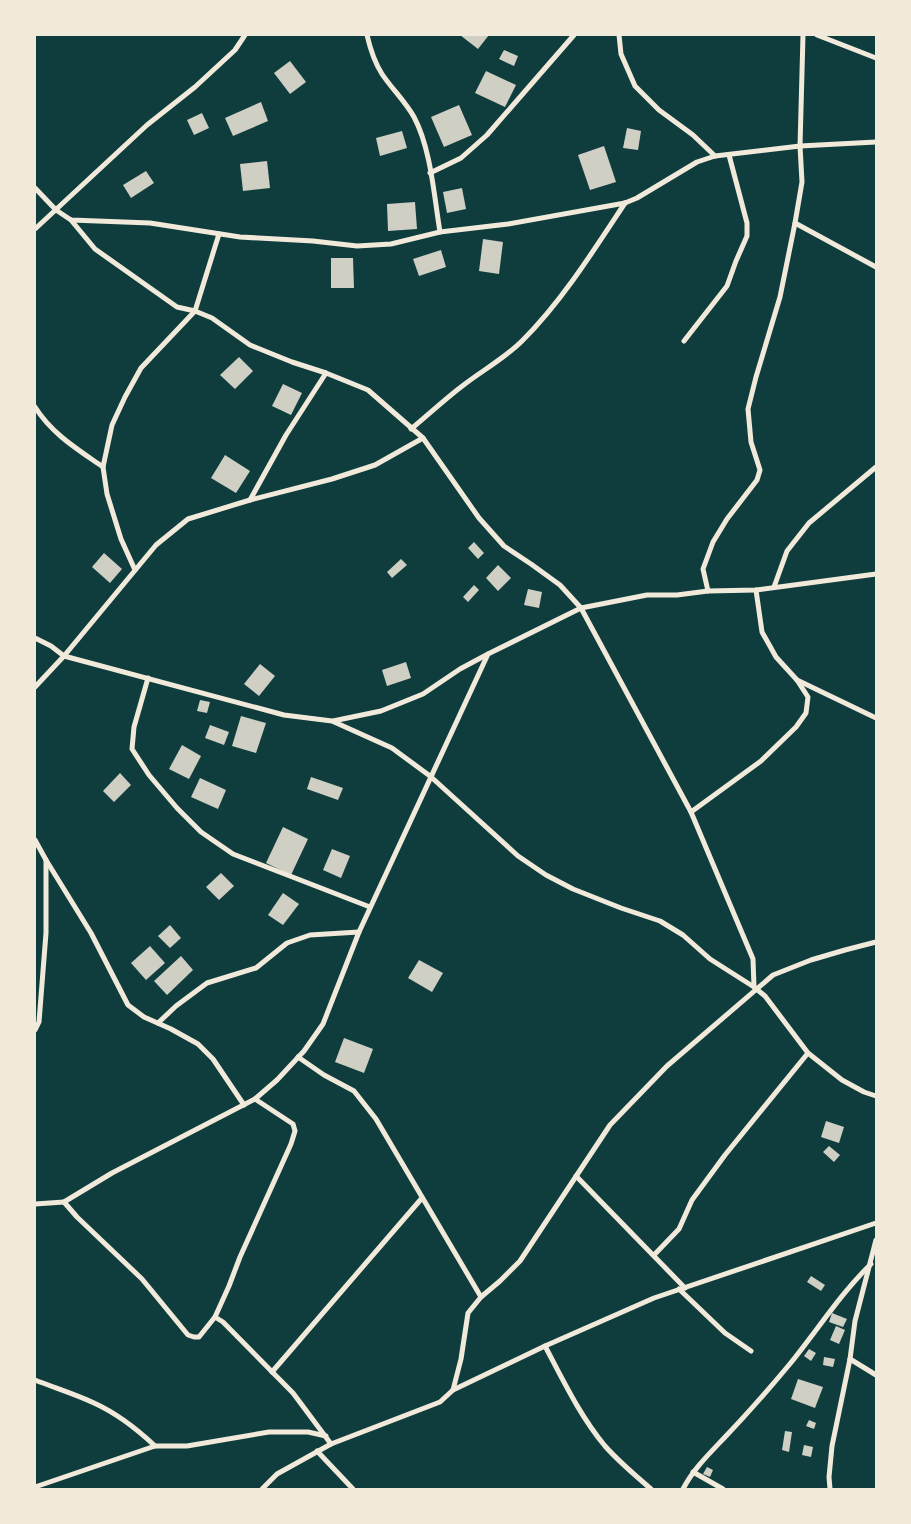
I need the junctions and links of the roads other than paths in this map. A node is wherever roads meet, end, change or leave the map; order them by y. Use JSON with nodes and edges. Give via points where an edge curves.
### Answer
{"nodes":[{"id":1,"x":245,"y":35,"type":"edge"},
{"id":2,"x":367,"y":35,"type":"edge"},
{"id":3,"x":574,"y":35,"type":"edge"},
{"id":4,"x":619,"y":35,"type":"edge"},
{"id":5,"x":803,"y":35,"type":"edge"},
{"id":6,"x":817,"y":35,"type":"edge"},
{"id":7,"x":876,"y":58,"type":"edge"},
{"id":8,"x":876,"y":142,"type":"edge"},
{"id":9,"x":800,"y":146,"type":"junction"},
{"id":10,"x":728,"y":155,"type":"junction"},
{"id":11,"x":715,"y":156,"type":"junction"},
{"id":12,"x":430,"y":173,"type":"junction"},
{"id":13,"x":35,"y":188,"type":"edge"},
{"id":14,"x":625,"y":203,"type":"junction"},
{"id":15,"x":56,"y":210,"type":"junction"},
{"id":16,"x":71,"y":220,"type":"junction"},
{"id":17,"x":796,"y":223,"type":"junction"},
{"id":18,"x":35,"y":229,"type":"edge"},
{"id":19,"x":440,"y":232,"type":"junction"},
{"id":20,"x":219,"y":234,"type":"junction"},
{"id":21,"x":876,"y":268,"type":"edge"},
{"id":22,"x":195,"y":311,"type":"junction"},
{"id":23,"x":684,"y":341,"type":"dead end"},
{"id":24,"x":326,"y":373,"type":"junction"},
{"id":25,"x":35,"y":407,"type":"edge"},
{"id":26,"x":411,"y":429,"type":"junction"},
{"id":27,"x":422,"y":438,"type":"junction"},
{"id":28,"x":103,"y":467,"type":"junction"},
{"id":29,"x":876,"y":467,"type":"edge"},
{"id":30,"x":250,"y":500,"type":"junction"},
{"id":31,"x":135,"y":570,"type":"junction"},
{"id":32,"x":876,"y":574,"type":"edge"},
{"id":33,"x":774,"y":587,"type":"junction"},
{"id":34,"x":756,"y":590,"type":"junction"},
{"id":35,"x":708,"y":591,"type":"junction"},
{"id":36,"x":581,"y":608,"type":"junction"},
{"id":37,"x":35,"y":638,"type":"edge"},
{"id":38,"x":488,"y":654,"type":"junction"},
{"id":39,"x":64,"y":656,"type":"junction"},
{"id":40,"x":148,"y":678,"type":"junction"},
{"id":41,"x":797,"y":680,"type":"junction"},
{"id":42,"x":35,"y":687,"type":"edge"},
{"id":43,"x":876,"y":718,"type":"edge"},
{"id":44,"x":332,"y":721,"type":"junction"},
{"id":45,"x":430,"y":776,"type":"junction"},
{"id":46,"x":691,"y":812,"type":"junction"},
{"id":47,"x":35,"y":840,"type":"edge"},
{"id":48,"x":46,"y":860,"type":"junction"},
{"id":49,"x":370,"y":907,"type":"junction"},
{"id":50,"x":359,"y":932,"type":"junction"},
{"id":51,"x":876,"y":942,"type":"edge"},
{"id":52,"x":755,"y":987,"type":"junction"},
{"id":53,"x":158,"y":1023,"type":"junction"},
{"id":54,"x":35,"y":1030,"type":"edge"},
{"id":55,"x":808,"y":1053,"type":"junction"},
{"id":56,"x":298,"y":1057,"type":"junction"},
{"id":57,"x":876,"y":1096,"type":"edge"},
{"id":58,"x":255,"y":1099,"type":"junction"},
{"id":59,"x":244,"y":1105,"type":"junction"},
{"id":60,"x":576,"y":1176,"type":"junction"},
{"id":61,"x":422,"y":1198,"type":"junction"},
{"id":62,"x":64,"y":1202,"type":"junction"},
{"id":63,"x":35,"y":1204,"type":"edge"},
{"id":64,"x":876,"y":1224,"type":"edge"},
{"id":65,"x":876,"y":1240,"type":"edge"},
{"id":66,"x":654,"y":1255,"type":"junction"},
{"id":67,"x":871,"y":1264,"type":"junction"},
{"id":68,"x":682,"y":1289,"type":"junction"},
{"id":69,"x":481,"y":1297,"type":"junction"},
{"id":70,"x":215,"y":1317,"type":"junction"},
{"id":71,"x":544,"y":1346,"type":"junction"},
{"id":72,"x":751,"y":1351,"type":"dead end"},
{"id":73,"x":850,"y":1360,"type":"junction"},
{"id":74,"x":272,"y":1372,"type":"junction"},
{"id":75,"x":876,"y":1375,"type":"edge"},
{"id":76,"x":35,"y":1380,"type":"edge"},
{"id":77,"x":453,"y":1390,"type":"junction"},
{"id":78,"x":326,"y":1436,"type":"junction"},
{"id":79,"x":331,"y":1444,"type":"junction"},
{"id":80,"x":155,"y":1446,"type":"junction"},
{"id":81,"x":317,"y":1451,"type":"junction"},
{"id":82,"x":693,"y":1472,"type":"junction"},
{"id":83,"x":35,"y":1486,"type":"edge"},
{"id":84,"x":262,"y":1489,"type":"edge"},
{"id":85,"x":353,"y":1489,"type":"edge"},
{"id":86,"x":651,"y":1489,"type":"edge"},
{"id":87,"x":683,"y":1489,"type":"edge"},
{"id":88,"x":723,"y":1489,"type":"edge"},
{"id":89,"x":830,"y":1489,"type":"edge"}],
"edges":[{"from":1,"to":15,"type":"street","via":[[235,50],[147,125]]},
{"from":2,"to":12,"type":"street","via":[[382,73],[414,117],[425,145]]},
{"from":3,"to":12,"type":"street","via":[[487,135],[461,158]]},
{"from":4,"to":11,"type":"street","via":[[621,54],[635,86]]},
{"from":5,"to":9,"type":"street"},
{"from":6,"to":7,"type":"street"},
{"from":8,"to":9,"type":"street"},
{"from":9,"to":10,"type":"street"},
{"from":9,"to":17,"type":"street","via":[[802,182]]},
{"from":10,"to":11,"type":"street"},
{"from":10,"to":23,"type":"street","via":[[747,223],[747,236],[727,286]]},
{"from":11,"to":14,"type":"street","via":[[697,162]]},
{"from":12,"to":19,"type":"street"},
{"from":13,"to":15,"type":"street"},
{"from":14,"to":19,"type":"street","via":[[508,224]]},
{"from":14,"to":26,"type":"street","via":[[592,253],[521,342]]},
{"from":15,"to":16,"type":"street"},
{"from":15,"to":18,"type":"street"},
{"from":16,"to":20,"type":"street","via":[[150,223]]},
{"from":16,"to":22,"type":"street","via":[[95,249],[177,306]]},
{"from":17,"to":21,"type":"street"},
{"from":17,"to":35,"type":"street","via":[[780,297],[748,409],[751,442],[760,470],[757,480],[713,542],[703,569]]},
{"from":19,"to":20,"type":"street","via":[[391,244],[356,246]]},
{"from":20,"to":22,"type":"street"},
{"from":22,"to":24,"type":"street","via":[[212,318],[250,345]]},
{"from":22,"to":28,"type":"street","via":[[141,368],[112,425]]},
{"from":24,"to":26,"type":"street","via":[[368,390]]},
{"from":24,"to":30,"type":"street"},
{"from":25,"to":28,"type":"street","via":[[44,421],[64,439]]},
{"from":26,"to":27,"type":"street"},
{"from":27,"to":30,"type":"street","via":[[374,465],[323,482]]},
{"from":27,"to":36,"type":"street","via":[[479,518],[504,546],[560,585]]},
{"from":28,"to":31,"type":"street","via":[[107,494]]},
{"from":29,"to":33,"type":"street","via":[[809,523],[787,551]]},
{"from":30,"to":31,"type":"street","via":[[188,519],[156,545]]},
{"from":31,"to":39,"type":"street"},
{"from":32,"to":33,"type":"street"},
{"from":33,"to":34,"type":"street"},
{"from":34,"to":35,"type":"street"},
{"from":34,"to":41,"type":"street","via":[[762,632],[776,657]]},
{"from":35,"to":36,"type":"street","via":[[647,595]]},
{"from":36,"to":38,"type":"street"},
{"from":36,"to":46,"type":"street"},
{"from":37,"to":39,"type":"street"},
{"from":38,"to":44,"type":"street","via":[[423,694],[381,711]]},
{"from":38,"to":45,"type":"street"},
{"from":39,"to":40,"type":"street"},
{"from":39,"to":42,"type":"street"},
{"from":40,"to":44,"type":"street","via":[[284,715]]},
{"from":40,"to":49,"type":"street","via":[[134,727],[132,749],[177,808],[201,832],[233,854]]},
{"from":41,"to":43,"type":"street"},
{"from":41,"to":46,"type":"street","via":[[808,697],[806,713],[796,727],[761,761]]},
{"from":44,"to":45,"type":"street","via":[[392,748]]},
{"from":45,"to":49,"type":"street"},
{"from":45,"to":52,"type":"street","via":[[518,856],[539,870],[573,889],[660,921],[683,935],[710,959]]},
{"from":46,"to":52,"type":"street","via":[[754,959]]},
{"from":47,"to":48,"type":"street"},
{"from":48,"to":53,"type":"street","via":[[91,933],[128,1005]]},
{"from":48,"to":54,"type":"street","via":[[46,933],[39,1022]]},
{"from":49,"to":50,"type":"street"},
{"from":50,"to":53,"type":"street","via":[[310,935],[287,943],[256,968],[207,983]]},
{"from":50,"to":56,"type":"street","via":[[323,1024]]},
{"from":51,"to":52,"type":"street","via":[[811,960],[773,975]]},
{"from":52,"to":55,"type":"street"},
{"from":52,"to":60,"type":"street","via":[[660,1072],[610,1125]]},
{"from":53,"to":59,"type":"street","via":[[198,1044],[213,1059]]},
{"from":55,"to":57,"type":"street","via":[[842,1080]]},
{"from":55,"to":66,"type":"street","via":[[724,1155],[692,1200],[679,1229]]},
{"from":56,"to":58,"type":"street"},
{"from":56,"to":61,"type":"street","via":[[354,1091],[376,1119]]},
{"from":58,"to":59,"type":"street"},
{"from":58,"to":70,"type":"street","via":[[293,1124],[295,1131]]},
{"from":59,"to":62,"type":"street"},
{"from":60,"to":66,"type":"street"},
{"from":60,"to":69,"type":"street","via":[[520,1261]]},
{"from":61,"to":69,"type":"street"},
{"from":61,"to":74,"type":"street"},
{"from":62,"to":63,"type":"street"},
{"from":62,"to":70,"type":"street","via":[[142,1279],[188,1335],[199,1336]]},
{"from":64,"to":68,"type":"street"},
{"from":65,"to":67,"type":"street"},
{"from":66,"to":68,"type":"street"},
{"from":67,"to":73,"type":"street"},
{"from":67,"to":82,"type":"street","via":[[848,1288],[790,1364]]},
{"from":68,"to":71,"type":"street"},
{"from":68,"to":72,"type":"street","via":[[725,1333]]},
{"from":69,"to":77,"type":"street","via":[[468,1313]]},
{"from":70,"to":74,"type":"street"},
{"from":71,"to":77,"type":"street"},
{"from":71,"to":86,"type":"street","via":[[605,1446]]},
{"from":73,"to":75,"type":"street"},
{"from":73,"to":89,"type":"street","via":[[832,1446]]},
{"from":74,"to":78,"type":"street","via":[[294,1393]]},
{"from":76,"to":80,"type":"street","via":[[95,1403],[124,1420]]},
{"from":77,"to":79,"type":"street","via":[[440,1402]]},
{"from":78,"to":79,"type":"street"},
{"from":78,"to":80,"type":"street","via":[[308,1432],[269,1432],[188,1446]]},
{"from":79,"to":81,"type":"street"},
{"from":80,"to":83,"type":"street"},
{"from":81,"to":84,"type":"street","via":[[277,1474]]},
{"from":81,"to":85,"type":"street"},
{"from":82,"to":87,"type":"street"},
{"from":82,"to":88,"type":"street"}]}
